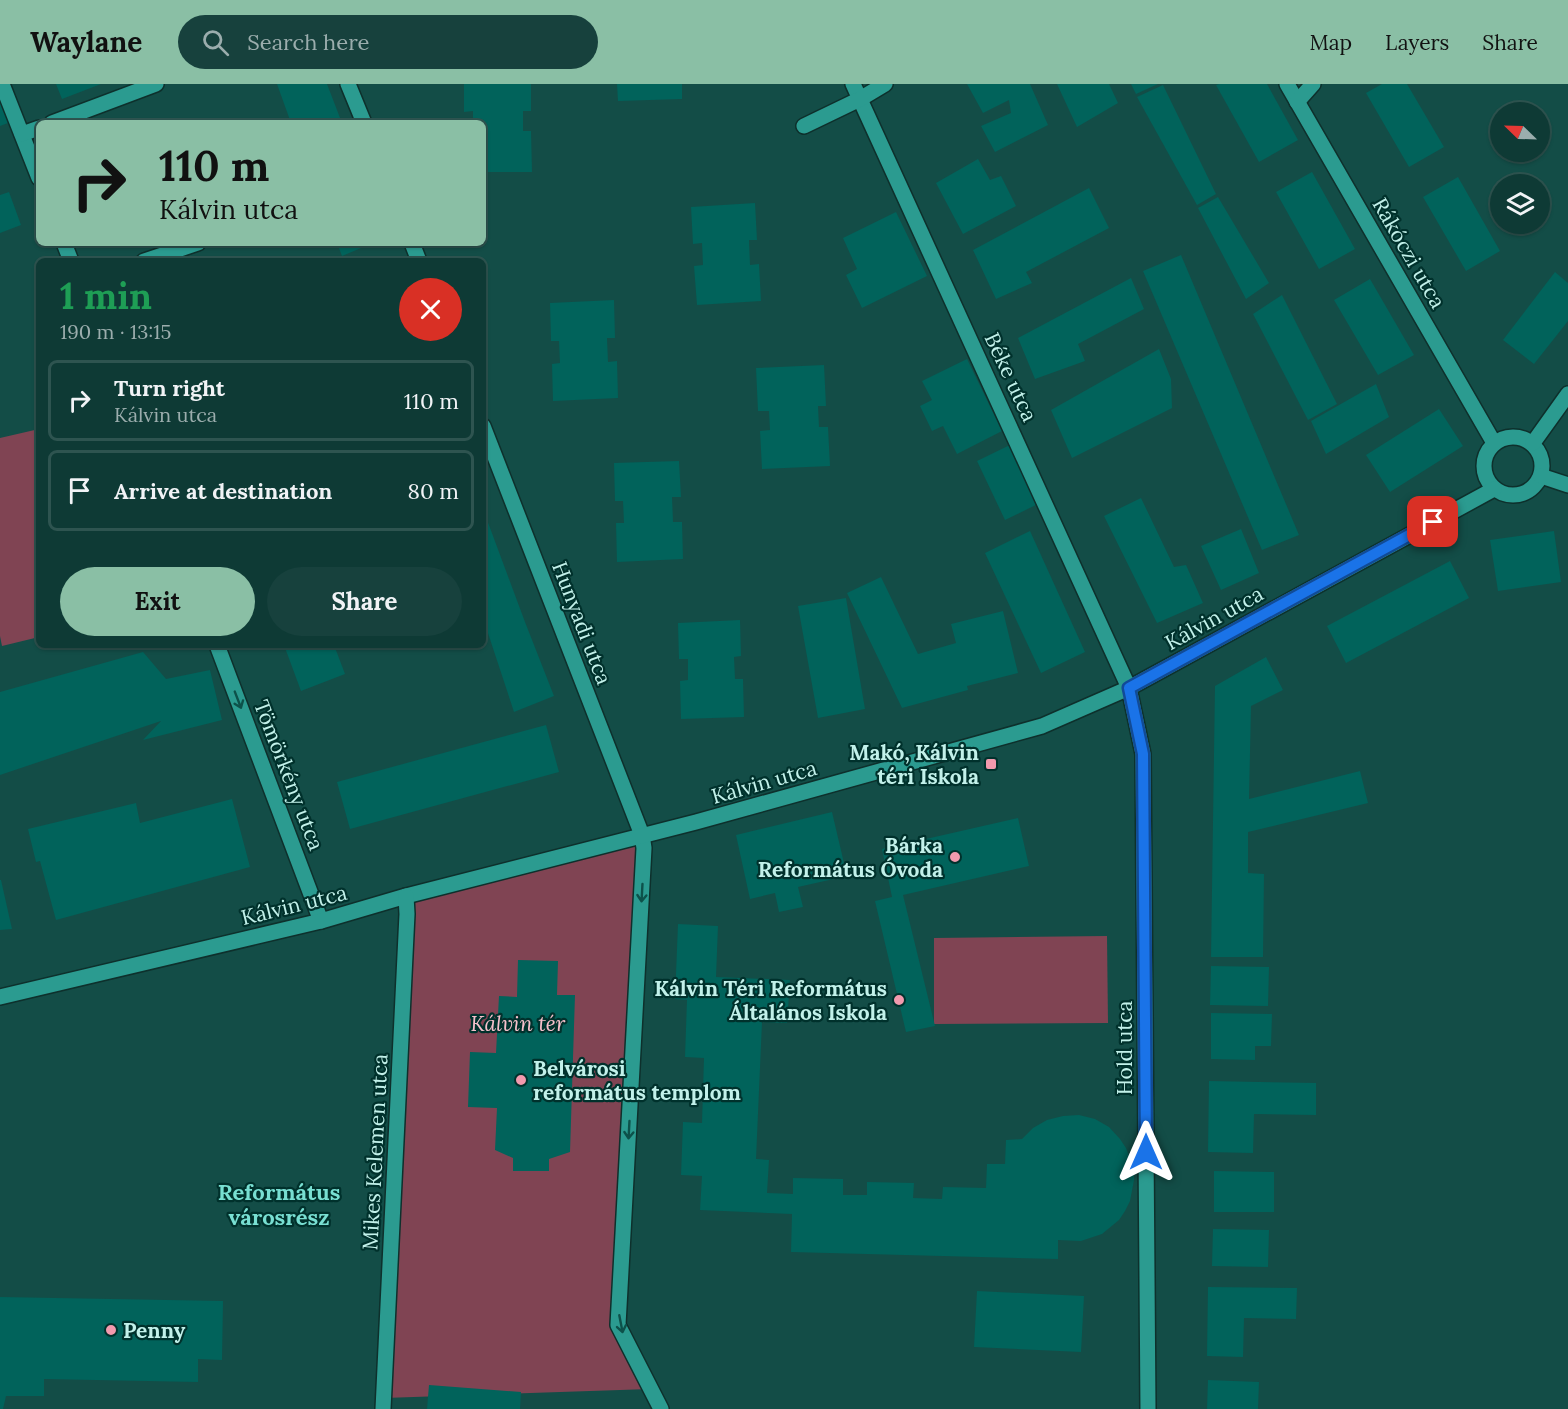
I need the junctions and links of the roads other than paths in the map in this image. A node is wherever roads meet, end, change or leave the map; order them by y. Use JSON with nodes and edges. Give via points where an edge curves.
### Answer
{"nodes":[{"id":1,"x":2,"y":84,"type":"edge"},
{"id":2,"x":156,"y":84,"type":"edge"},
{"id":3,"x":348,"y":84,"type":"edge"},
{"id":4,"x":853,"y":84,"type":"edge"},
{"id":5,"x":885,"y":84,"type":"edge"},
{"id":6,"x":1287,"y":84,"type":"edge"},
{"id":7,"x":1313,"y":84,"type":"edge"},
{"id":8,"x":860,"y":99,"type":"junction"},
{"id":9,"x":1297,"y":102,"type":"junction"},
{"id":10,"x":60,"y":120,"type":"edge"},
{"id":11,"x":363,"y":120,"type":"edge"},
{"id":12,"x":804,"y":126,"type":"dead end"},
{"id":13,"x":36,"y":129,"type":"edge"},
{"id":14,"x":22,"y":134,"type":"junction"},
{"id":15,"x":36,"y":170,"type":"edge"},
{"id":16,"x":189,"y":246,"type":"edge"},
{"id":17,"x":153,"y":258,"type":"edge"},
{"id":18,"x":1568,"y":394,"type":"edge"},
{"id":19,"x":486,"y":434,"type":"edge"},
{"id":20,"x":1494,"y":443,"type":"junction"},
{"id":21,"x":1533,"y":443,"type":"junction"},
{"id":22,"x":1541,"y":476,"type":"junction"},
{"id":23,"x":1568,"y":485,"type":"edge"},
{"id":24,"x":1494,"y":489,"type":"junction"},
{"id":25,"x":218,"y":648,"type":"edge"},
{"id":26,"x":1129,"y":688,"type":"junction"},
{"id":27,"x":642,"y":835,"type":"junction"},
{"id":28,"x":406,"y":896,"type":"junction"},
{"id":29,"x":321,"y":921,"type":"junction"},
{"id":30,"x":0,"y":998,"type":"edge"},
{"id":31,"x":383,"y":1409,"type":"edge"},
{"id":32,"x":661,"y":1409,"type":"edge"},
{"id":33,"x":1148,"y":1409,"type":"edge"}],
"edges":[{"from":1,"to":14,"type":"street"},
{"from":2,"to":10,"type":"street"},
{"from":3,"to":11,"type":"street"},
{"from":4,"to":8,"type":"street","name":"Béke utca"},
{"from":5,"to":8,"type":"street"},
{"from":6,"to":9,"type":"street","name":"Rákóczi utca"},
{"from":7,"to":9,"type":"street"},
{"from":8,"to":12,"type":"street"},
{"from":8,"to":26,"type":"street","name":"Béke utca"},
{"from":9,"to":20,"type":"street","name":"Rákóczi utca"},
{"from":13,"to":14,"type":"street"},
{"from":14,"to":15,"type":"street"},
{"from":16,"to":17,"type":"street"},
{"from":18,"to":21,"type":"street"},
{"from":19,"to":27,"type":"street","name":"Hunyadi utca"},
{"from":20,"to":21,"type":"street","via":[[1514,436]]},
{"from":20,"to":24,"type":"street","via":[[1484,457],[1484,475]]},
{"from":21,"to":22,"type":"street","via":[[1542,458]]},
{"from":22,"to":23,"type":"street"},
{"from":22,"to":24,"type":"street","via":[[1530,491],[1512,496]]},
{"from":24,"to":26,"type":"street","name":"Kálvin utca"},
{"from":25,"to":29,"type":"street","name":"Tömörkény utca","one_way":true},
{"from":26,"to":27,"type":"street","name":"Kálvin utca","via":[[1041,726]]},
{"from":26,"to":33,"type":"street","name":"Hold utca","via":[[1143,754]]},
{"from":27,"to":28,"type":"street","name":"Kálvin utca"},
{"from":27,"to":32,"type":"street","one_way":true,"via":[[618,1325]]},
{"from":28,"to":29,"type":"street","name":"Kálvin utca"},
{"from":28,"to":31,"type":"street","name":"Mikes Kelemen utca"},
{"from":29,"to":30,"type":"street","name":"Kálvin utca"}]}
